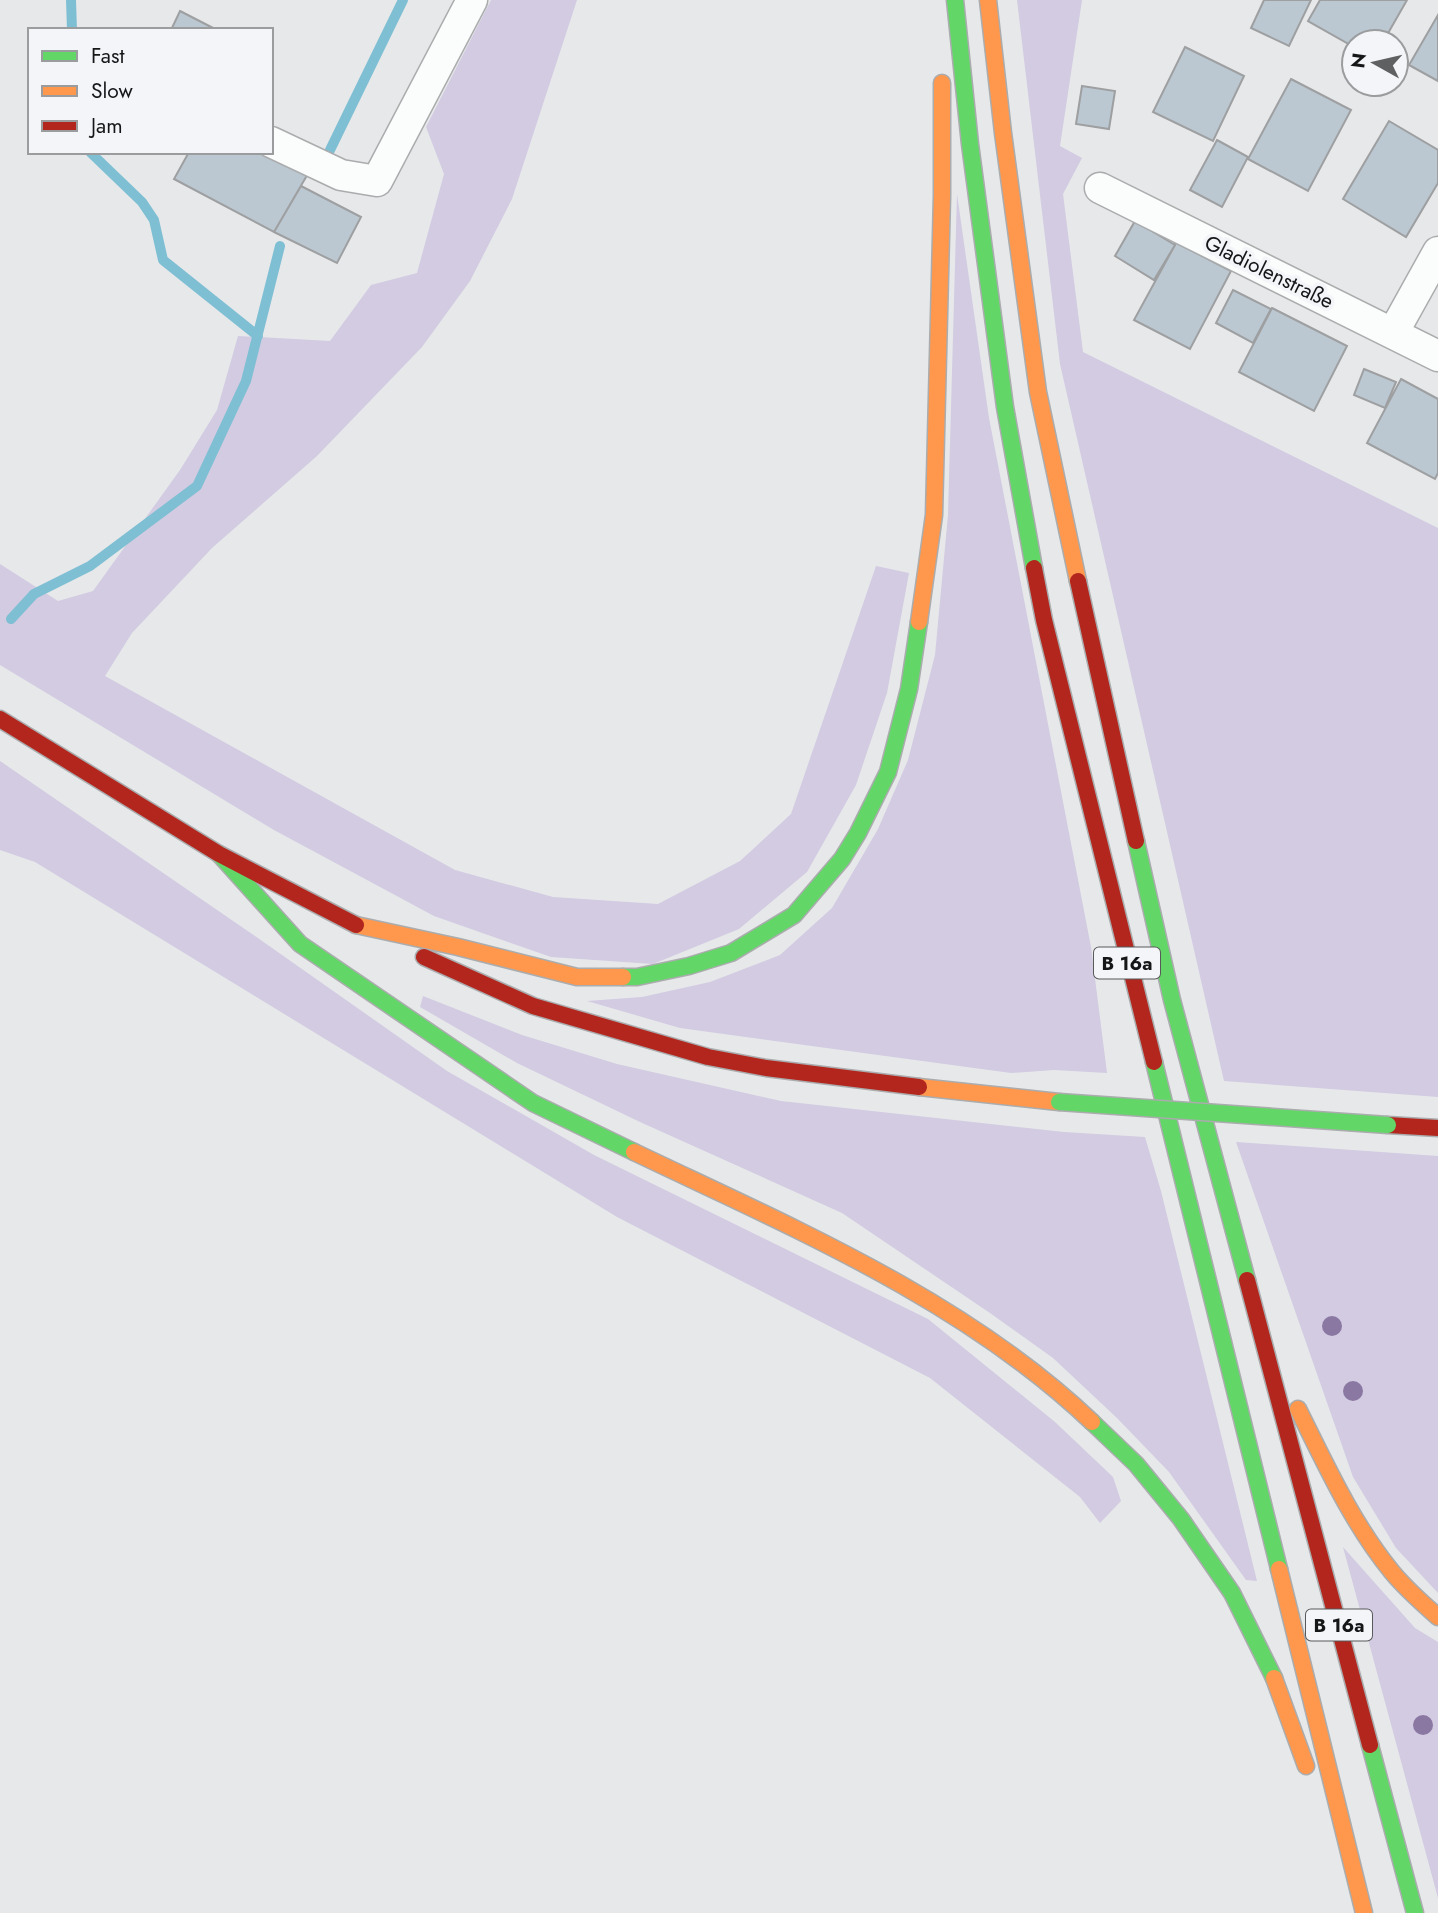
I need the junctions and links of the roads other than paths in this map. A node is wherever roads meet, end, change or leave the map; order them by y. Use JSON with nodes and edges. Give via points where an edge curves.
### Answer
{"nodes":[{"id":1,"x":472,"y":0,"type":"edge"},
{"id":2,"x":941,"y":0,"type":"edge"},
{"id":3,"x":955,"y":0,"type":"edge"},
{"id":4,"x":988,"y":0,"type":"edge"},
{"id":5,"x":942,"y":28,"type":"dead end"},
{"id":6,"x":942,"y":70,"type":"dead end"},
{"id":7,"x":273,"y":143,"type":"edge"},
{"id":8,"x":1100,"y":188,"type":"dead end"},
{"id":9,"x":1438,"y":253,"type":"edge"},
{"id":10,"x":1393,"y":333,"type":"junction"},
{"id":11,"x":1438,"y":356,"type":"edge"},
{"id":12,"x":0,"y":719,"type":"edge"},
{"id":13,"x":219,"y":853,"type":"junction"},
{"id":14,"x":356,"y":925,"type":"junction"},
{"id":15,"x":1438,"y":1128,"type":"edge"},
{"id":16,"x":1262,"y":1337,"type":"junction"},
{"id":17,"x":1438,"y":1618,"type":"edge"},
{"id":18,"x":1309,"y":1777,"type":"dead end"},
{"id":19,"x":1323,"y":1815,"type":"dead end"},
{"id":20,"x":1359,"y":1913,"type":"edge"},
{"id":21,"x":1364,"y":1913,"type":"edge"},
{"id":22,"x":1415,"y":1913,"type":"edge"}],
"edges":[{"from":1,"to":7,"type":"street","via":[[377,181],[341,175]]},
{"from":2,"to":5,"type":"main road"},
{"from":3,"to":21,"type":"main road","number":"B 16a","via":[[1005,407],[1044,620]]},
{"from":4,"to":16,"type":"main road","number":"B 16a","via":[[1038,392],[1172,1000]]},
{"from":6,"to":14,"type":"main road","via":[[934,515],[909,689],[888,772],[842,859],[794,915],[731,953],[637,977],[577,977]]},
{"from":8,"to":10,"type":"street","name":"Gladiolenstraße"},
{"from":9,"to":10,"type":"street"},
{"from":10,"to":11,"type":"street","name":"Gladiolenstraße"},
{"from":12,"to":13,"type":"main road"},
{"from":13,"to":14,"type":"main road"},
{"from":13,"to":18,"type":"main road","via":[[300,944],[533,1103],[853,1257],[1013,1356],[1072,1403],[1136,1464],[1181,1518],[1232,1593],[1272,1673]]},
{"from":14,"to":15,"type":"main road","bridge":true,"via":[[533,1006],[708,1058],[855,1080],[1059,1102]]},
{"from":16,"to":17,"type":"main road","via":[[1378,1557]]},
{"from":16,"to":22,"type":"main road","number":"B 16a"},
{"from":19,"to":20,"type":"main road"}]}
